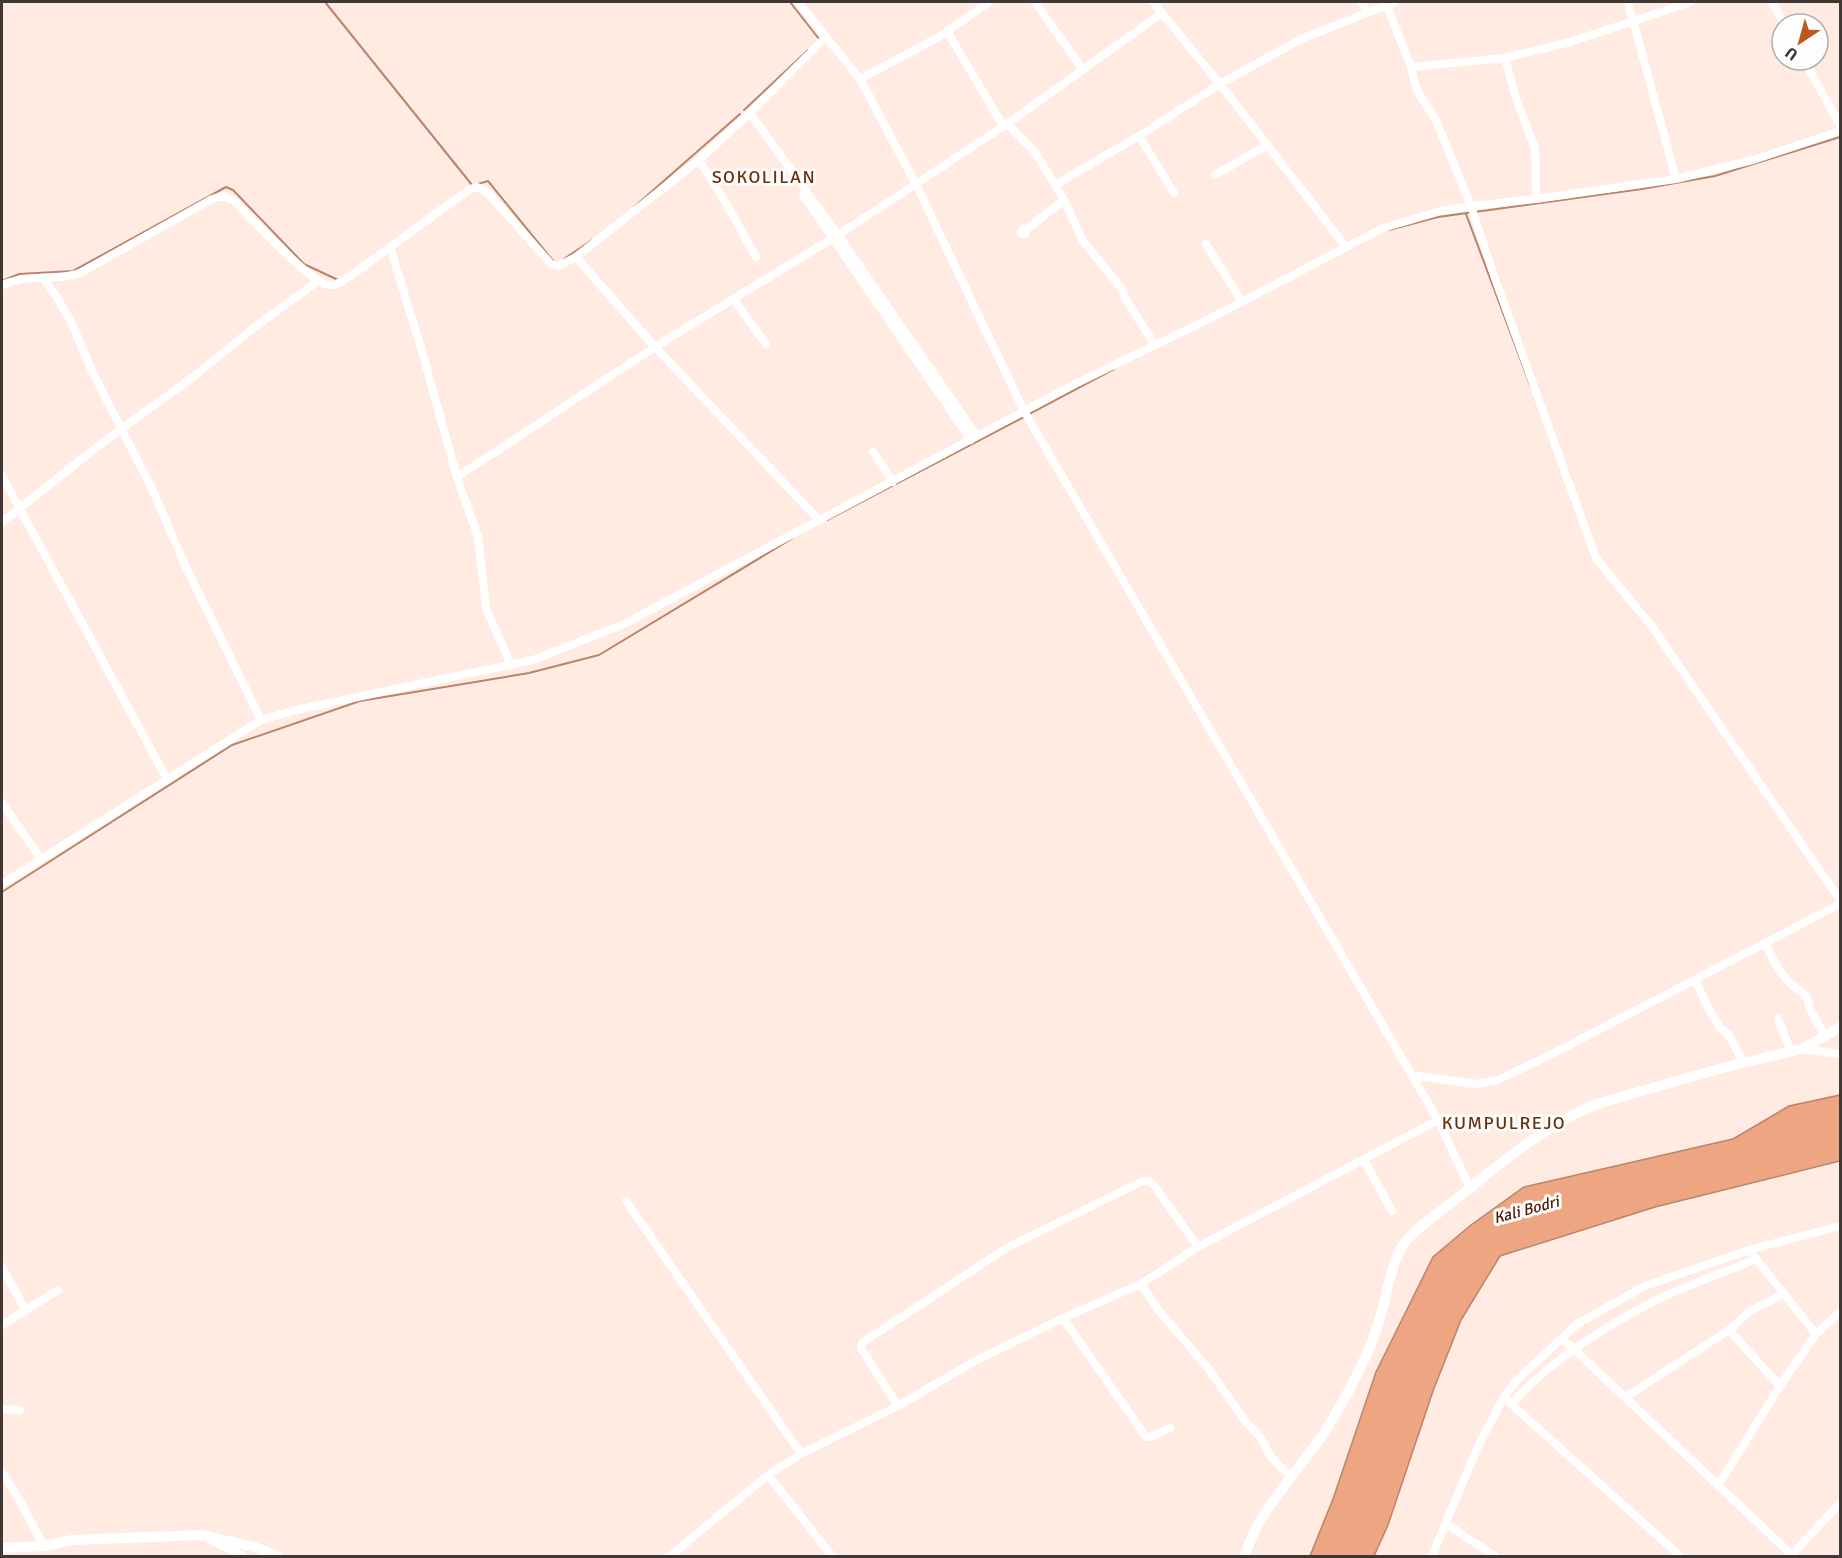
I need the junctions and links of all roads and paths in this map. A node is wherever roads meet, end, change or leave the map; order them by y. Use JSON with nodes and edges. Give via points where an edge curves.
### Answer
{"nodes":[{"id":1,"x":798,"y":2,"type":"edge"},
{"id":2,"x":989,"y":2,"type":"edge"},
{"id":3,"x":1035,"y":2,"type":"edge"},
{"id":4,"x":1154,"y":2,"type":"edge"},
{"id":5,"x":1361,"y":2,"type":"edge"},
{"id":6,"x":1395,"y":2,"type":"edge"},
{"id":7,"x":1628,"y":2,"type":"edge"},
{"id":8,"x":1690,"y":2,"type":"edge"},
{"id":9,"x":1387,"y":6,"type":"junction"},
{"id":10,"x":1367,"y":11,"type":"junction"},
{"id":11,"x":1162,"y":13,"type":"junction"},
{"id":12,"x":1632,"y":21,"type":"junction"},
{"id":13,"x":946,"y":32,"type":"junction"},
{"id":14,"x":826,"y":37,"type":"junction"},
{"id":15,"x":1505,"y":58,"type":"junction"},
{"id":16,"x":1411,"y":67,"type":"junction"},
{"id":17,"x":1083,"y":70,"type":"junction"},
{"id":18,"x":1811,"y":72,"type":"edge"},
{"id":19,"x":860,"y":79,"type":"junction"},
{"id":20,"x":1220,"y":84,"type":"junction"},
{"id":21,"x":748,"y":115,"type":"junction"},
{"id":22,"x":1005,"y":125,"type":"junction"},
{"id":23,"x":1840,"y":125,"type":"edge"},
{"id":24,"x":1840,"y":131,"type":"edge"},
{"id":25,"x":1139,"y":136,"type":"junction"},
{"id":26,"x":1267,"y":145,"type":"junction"},
{"id":27,"x":699,"y":160,"type":"junction"},
{"id":28,"x":1215,"y":175,"type":"dead end"},
{"id":29,"x":1676,"y":179,"type":"junction"},
{"id":30,"x":916,"y":184,"type":"junction"},
{"id":31,"x":1055,"y":185,"type":"junction"},
{"id":32,"x":1174,"y":193,"type":"dead end"},
{"id":33,"x":1536,"y":199,"type":"junction"},
{"id":34,"x":1064,"y":200,"type":"junction"},
{"id":35,"x":1472,"y":210,"type":"junction"},
{"id":36,"x":1023,"y":229,"type":"dead end"},
{"id":37,"x":836,"y":237,"type":"junction"},
{"id":38,"x":1206,"y":244,"type":"dead end"},
{"id":39,"x":390,"y":247,"type":"junction"},
{"id":40,"x":1346,"y":247,"type":"junction"},
{"id":41,"x":576,"y":257,"type":"junction"},
{"id":42,"x":756,"y":257,"type":"dead end"},
{"id":43,"x":43,"y":278,"type":"junction"},
{"id":44,"x":318,"y":281,"type":"junction"},
{"id":45,"x":2,"y":285,"type":"edge"},
{"id":46,"x":734,"y":300,"type":"junction"},
{"id":47,"x":1242,"y":302,"type":"junction"},
{"id":48,"x":766,"y":344,"type":"dead end"},
{"id":49,"x":1155,"y":345,"type":"junction"},
{"id":50,"x":655,"y":347,"type":"junction"},
{"id":51,"x":1029,"y":419,"type":"junction"},
{"id":52,"x":122,"y":430,"type":"junction"},
{"id":53,"x":974,"y":438,"type":"junction"},
{"id":54,"x":873,"y":452,"type":"dead end"},
{"id":55,"x":2,"y":476,"type":"edge"},
{"id":56,"x":457,"y":477,"type":"junction"},
{"id":57,"x":893,"y":483,"type":"junction"},
{"id":58,"x":19,"y":508,"type":"junction"},
{"id":59,"x":819,"y":520,"type":"junction"},
{"id":60,"x":2,"y":522,"type":"edge"},
{"id":61,"x":511,"y":665,"type":"junction"},
{"id":62,"x":261,"y":720,"type":"junction"},
{"id":63,"x":167,"y":779,"type":"junction"},
{"id":64,"x":2,"y":803,"type":"edge"},
{"id":65,"x":41,"y":860,"type":"junction"},
{"id":66,"x":2,"y":884,"type":"edge"},
{"id":67,"x":1840,"y":902,"type":"edge"},
{"id":68,"x":1765,"y":943,"type":"junction"},
{"id":69,"x":1695,"y":980,"type":"junction"},
{"id":70,"x":1778,"y":1018,"type":"dead end"},
{"id":71,"x":1840,"y":1027,"type":"edge"},
{"id":72,"x":1826,"y":1037,"type":"junction"},
{"id":73,"x":1797,"y":1051,"type":"junction"},
{"id":74,"x":1840,"y":1054,"type":"edge"},
{"id":75,"x":1744,"y":1063,"type":"junction"},
{"id":76,"x":1411,"y":1075,"type":"junction"},
{"id":77,"x":1438,"y":1120,"type":"junction"},
{"id":78,"x":1364,"y":1160,"type":"junction"},
{"id":79,"x":1470,"y":1188,"type":"junction"},
{"id":80,"x":626,"y":1201,"type":"dead end"},
{"id":81,"x":1392,"y":1211,"type":"dead end"},
{"id":82,"x":1840,"y":1226,"type":"edge"},
{"id":83,"x":1198,"y":1247,"type":"junction"},
{"id":84,"x":1749,"y":1250,"type":"junction"},
{"id":85,"x":1756,"y":1259,"type":"junction"},
{"id":86,"x":2,"y":1267,"type":"edge"},
{"id":87,"x":1141,"y":1284,"type":"junction"},
{"id":88,"x":58,"y":1290,"type":"dead end"},
{"id":89,"x":1784,"y":1294,"type":"junction"},
{"id":90,"x":26,"y":1311,"type":"junction"},
{"id":91,"x":1840,"y":1312,"type":"edge"},
{"id":92,"x":1063,"y":1318,"type":"junction"},
{"id":93,"x":2,"y":1325,"type":"edge"},
{"id":94,"x":1730,"y":1330,"type":"junction"},
{"id":95,"x":1816,"y":1334,"type":"junction"},
{"id":96,"x":1562,"y":1338,"type":"junction"},
{"id":97,"x":1575,"y":1348,"type":"junction"},
{"id":98,"x":1780,"y":1386,"type":"junction"},
{"id":99,"x":1504,"y":1397,"type":"junction"},
{"id":100,"x":1626,"y":1397,"type":"junction"},
{"id":101,"x":1511,"y":1404,"type":"junction"},
{"id":102,"x":898,"y":1406,"type":"junction"},
{"id":103,"x":2,"y":1409,"type":"edge"},
{"id":104,"x":20,"y":1410,"type":"dead end"},
{"id":105,"x":1170,"y":1428,"type":"dead end"},
{"id":106,"x":801,"y":1454,"type":"junction"},
{"id":107,"x":2,"y":1472,"type":"edge"},
{"id":108,"x":768,"y":1475,"type":"junction"},
{"id":109,"x":1290,"y":1476,"type":"junction"},
{"id":110,"x":1718,"y":1486,"type":"junction"},
{"id":111,"x":1840,"y":1503,"type":"edge"},
{"id":112,"x":1446,"y":1524,"type":"junction"},
{"id":113,"x":202,"y":1535,"type":"junction"},
{"id":114,"x":44,"y":1546,"type":"junction"},
{"id":115,"x":2,"y":1548,"type":"edge"},
{"id":116,"x":1791,"y":1556,"type":"edge"},
{"id":117,"x":244,"y":1557,"type":"edge"},
{"id":118,"x":277,"y":1557,"type":"edge"},
{"id":119,"x":670,"y":1557,"type":"edge"},
{"id":120,"x":832,"y":1557,"type":"edge"},
{"id":121,"x":1245,"y":1557,"type":"edge"},
{"id":122,"x":1432,"y":1557,"type":"edge"},
{"id":123,"x":1495,"y":1557,"type":"edge"},
{"id":124,"x":1680,"y":1557,"type":"edge"}],
"edges":[{"from":1,"to":14,"type":"street"},
{"from":2,"to":13,"type":"street"},
{"from":3,"to":17,"type":"street"},
{"from":4,"to":11,"type":"street"},
{"from":5,"to":10,"type":"street"},
{"from":6,"to":9,"type":"street"},
{"from":7,"to":12,"type":"street"},
{"from":8,"to":12,"type":"street"},
{"from":9,"to":10,"type":"street"},
{"from":9,"to":16,"type":"street"},
{"from":10,"to":20,"type":"street","via":[[1301,39]]},
{"from":11,"to":17,"type":"street"},
{"from":11,"to":20,"type":"street"},
{"from":12,"to":15,"type":"street"},
{"from":12,"to":29,"type":"street"},
{"from":13,"to":19,"type":"street"},
{"from":13,"to":22,"type":"street"},
{"from":14,"to":19,"type":"street"},
{"from":14,"to":21,"type":"street"},
{"from":15,"to":16,"type":"street"},
{"from":15,"to":33,"type":"street","via":[[1535,148]]},
{"from":16,"to":35,"type":"street","via":[[1417,90],[1436,120]]},
{"from":17,"to":22,"type":"street"},
{"from":18,"to":23,"type":"street"},
{"from":19,"to":30,"type":"street"},
{"from":20,"to":25,"type":"street"},
{"from":20,"to":26,"type":"street"},
{"from":21,"to":27,"type":"street"},
{"from":21,"to":37,"type":"street"},
{"from":22,"to":30,"type":"street"},
{"from":22,"to":31,"type":"street","via":[[1035,152]]},
{"from":24,"to":29,"type":"street","via":[[1753,160]]},
{"from":25,"to":31,"type":"street"},
{"from":25,"to":32,"type":"street"},
{"from":26,"to":28,"type":"street"},
{"from":26,"to":40,"type":"street"},
{"from":27,"to":41,"type":"street"},
{"from":27,"to":42,"type":"street"},
{"from":29,"to":33,"type":"street"},
{"from":30,"to":37,"type":"street"},
{"from":30,"to":51,"type":"street"},
{"from":31,"to":34,"type":"street"},
{"from":33,"to":35,"type":"street"},
{"from":34,"to":36,"type":"street","via":[[1025,234],[1021,233]]},
{"from":34,"to":49,"type":"street","via":[[1083,241],[1123,290]]},
{"from":35,"to":40,"type":"street","via":[[1441,211],[1383,228]]},
{"from":35,"to":67,"type":"street","via":[[1596,558],[1653,628]]},
{"from":37,"to":46,"type":"street"},
{"from":37,"to":53,"type":"street"},
{"from":38,"to":47,"type":"street"},
{"from":39,"to":41,"type":"street","via":[[477,187],[486,191],[551,264],[558,266]]},
{"from":39,"to":44,"type":"street","via":[[336,285]]},
{"from":39,"to":56,"type":"street"},
{"from":40,"to":47,"type":"street"},
{"from":41,"to":50,"type":"street"},
{"from":43,"to":44,"type":"street","via":[[80,273],[223,196],[233,200]]},
{"from":43,"to":45,"type":"street","via":[[22,278]]},
{"from":43,"to":52,"type":"street","via":[[73,326]]},
{"from":44,"to":52,"type":"street"},
{"from":46,"to":48,"type":"street"},
{"from":46,"to":50,"type":"street"},
{"from":47,"to":49,"type":"street"},
{"from":49,"to":51,"type":"street"},
{"from":50,"to":56,"type":"street"},
{"from":50,"to":59,"type":"street"},
{"from":51,"to":53,"type":"street"},
{"from":51,"to":76,"type":"street"},
{"from":52,"to":58,"type":"street"},
{"from":52,"to":62,"type":"street"},
{"from":53,"to":57,"type":"street"},
{"from":54,"to":57,"type":"street"},
{"from":55,"to":58,"type":"street"},
{"from":56,"to":61,"type":"street","via":[[478,537],[486,608]]},
{"from":57,"to":59,"type":"street"},
{"from":58,"to":60,"type":"street"},
{"from":58,"to":63,"type":"street"},
{"from":59,"to":61,"type":"street","via":[[624,624],[578,644]]},
{"from":61,"to":62,"type":"street"},
{"from":62,"to":63,"type":"street"},
{"from":63,"to":65,"type":"street"},
{"from":64,"to":65,"type":"street"},
{"from":65,"to":66,"type":"street"},
{"from":67,"to":68,"type":"street"},
{"from":68,"to":69,"type":"street"},
{"from":68,"to":72,"type":"street","via":[[1785,979],[1803,991]]},
{"from":69,"to":75,"type":"street","via":[[1708,1009]]},
{"from":69,"to":76,"type":"street","via":[[1498,1080],[1476,1084]]},
{"from":70,"to":73,"type":"street"},
{"from":71,"to":72,"type":"street"},
{"from":72,"to":73,"type":"street"},
{"from":73,"to":74,"type":"street"},
{"from":73,"to":75,"type":"street"},
{"from":75,"to":79,"type":"street","via":[[1581,1110],[1546,1130]]},
{"from":76,"to":77,"type":"street"},
{"from":77,"to":78,"type":"street"},
{"from":77,"to":79,"type":"street"},
{"from":78,"to":81,"type":"street"},
{"from":78,"to":83,"type":"street"},
{"from":79,"to":109,"type":"street","via":[[1402,1246],[1367,1353],[1327,1428]]},
{"from":80,"to":106,"type":"street"},
{"from":82,"to":84,"type":"street"},
{"from":83,"to":87,"type":"street"},
{"from":83,"to":102,"type":"street","via":[[1148,1181],[1008,1247],[862,1343],[861,1348]]},
{"from":84,"to":85,"type":"street"},
{"from":84,"to":96,"type":"street","via":[[1645,1286],[1578,1323]]},
{"from":85,"to":89,"type":"street"},
{"from":85,"to":97,"type":"street","via":[[1651,1303]]},
{"from":86,"to":90,"type":"street"},
{"from":87,"to":92,"type":"street"},
{"from":87,"to":109,"type":"street","via":[[1261,1438],[1271,1457]]},
{"from":88,"to":90,"type":"street"},
{"from":89,"to":94,"type":"street","via":[[1750,1311]]},
{"from":89,"to":95,"type":"street"},
{"from":90,"to":93,"type":"street"},
{"from":91,"to":95,"type":"street"},
{"from":92,"to":102,"type":"street","via":[[975,1361]]},
{"from":92,"to":105,"type":"street","via":[[1146,1437]]},
{"from":94,"to":98,"type":"street"},
{"from":94,"to":100,"type":"street"},
{"from":95,"to":98,"type":"street"},
{"from":96,"to":97,"type":"street"},
{"from":96,"to":99,"type":"street"},
{"from":97,"to":100,"type":"street"},
{"from":97,"to":101,"type":"street","via":[[1527,1386]]},
{"from":98,"to":110,"type":"street"},
{"from":99,"to":101,"type":"street"},
{"from":99,"to":112,"type":"street","via":[[1478,1446]]},
{"from":100,"to":110,"type":"street"},
{"from":101,"to":124,"type":"street"},
{"from":102,"to":106,"type":"street"},
{"from":103,"to":104,"type":"street"},
{"from":106,"to":108,"type":"street"},
{"from":107,"to":114,"type":"street"},
{"from":108,"to":119,"type":"street"},
{"from":108,"to":120,"type":"street"},
{"from":109,"to":121,"type":"street","via":[[1259,1525]]},
{"from":110,"to":116,"type":"street"},
{"from":111,"to":116,"type":"street"},
{"from":112,"to":122,"type":"street"},
{"from":112,"to":123,"type":"street"},
{"from":113,"to":114,"type":"street","via":[[72,1540]]},
{"from":113,"to":117,"type":"street"},
{"from":113,"to":118,"type":"street"},
{"from":114,"to":115,"type":"street"}]}
